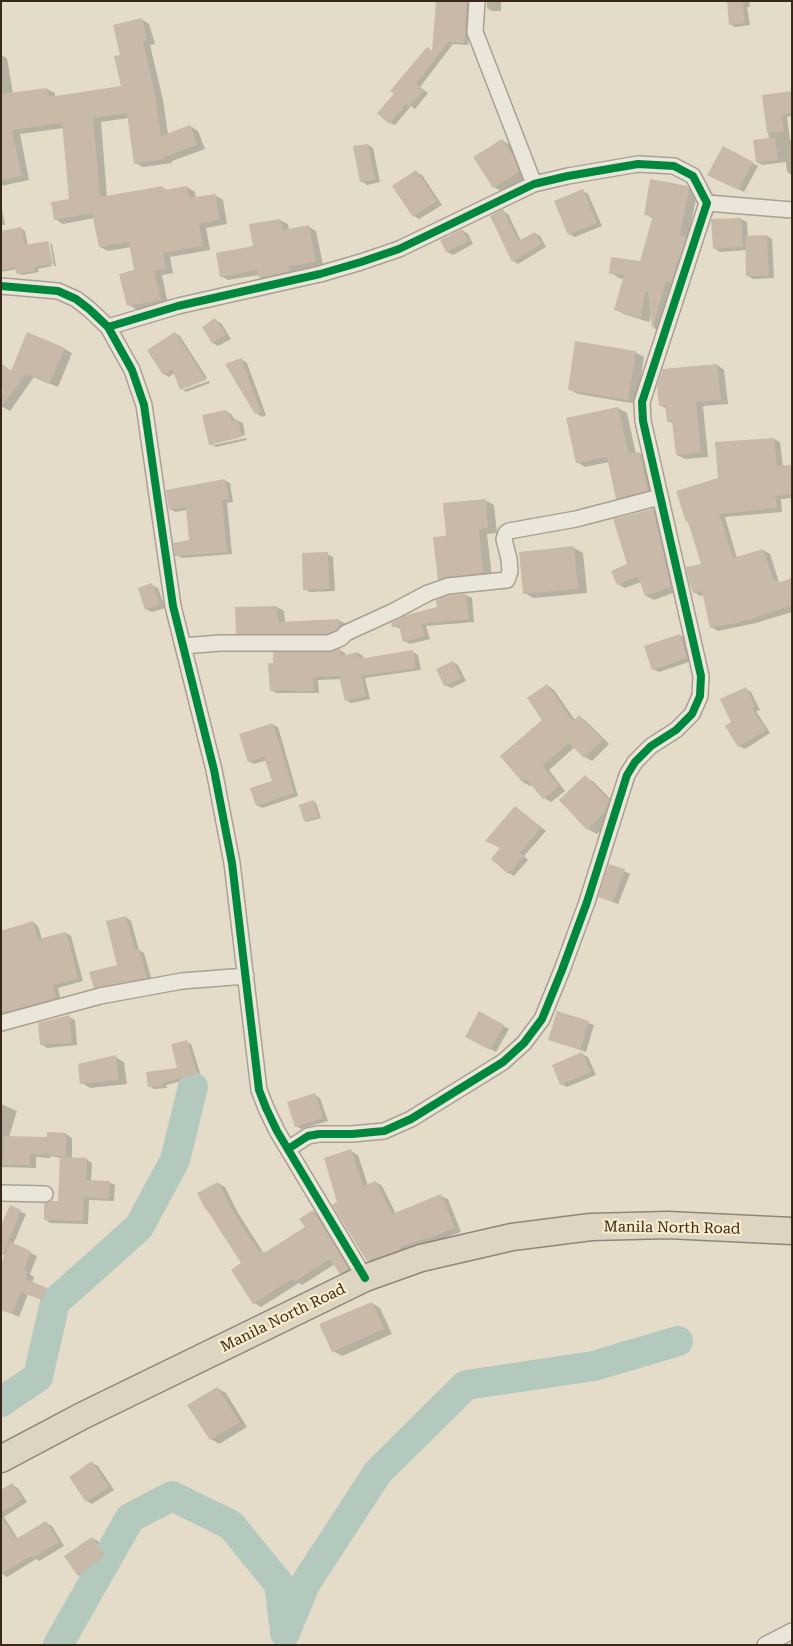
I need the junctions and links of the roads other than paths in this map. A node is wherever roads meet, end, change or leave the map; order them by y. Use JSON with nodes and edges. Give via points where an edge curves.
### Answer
{"nodes":[{"id":1,"x":477,"y":1,"type":"edge"},
{"id":2,"x":534,"y":184,"type":"junction"},
{"id":3,"x":707,"y":203,"type":"junction"},
{"id":4,"x":792,"y":210,"type":"edge"},
{"id":5,"x":1,"y":286,"type":"edge"},
{"id":6,"x":108,"y":327,"type":"junction"},
{"id":7,"x":660,"y":497,"type":"junction"},
{"id":8,"x":183,"y":646,"type":"junction"},
{"id":9,"x":246,"y":976,"type":"junction"},
{"id":10,"x":1,"y":1023,"type":"edge"},
{"id":11,"x":288,"y":1149,"type":"junction"},
{"id":12,"x":1,"y":1193,"type":"edge"},
{"id":13,"x":45,"y":1194,"type":"dead end"},
{"id":14,"x":792,"y":1231,"type":"edge"},
{"id":15,"x":365,"y":1278,"type":"junction"},
{"id":16,"x":1,"y":1459,"type":"edge"},
{"id":17,"x":792,"y":1630,"type":"edge"},
{"id":18,"x":765,"y":1645,"type":"edge"}],
"edges":[{"from":1,"to":2,"type":"street","via":[[475,32]]},
{"from":2,"to":3,"type":"street","via":[[638,164],[674,166],[693,176]]},
{"from":2,"to":6,"type":"street","via":[[399,249],[320,274],[178,306]]},
{"from":3,"to":4,"type":"street"},
{"from":3,"to":7,"type":"street","via":[[642,402],[642,421]]},
{"from":5,"to":6,"type":"street","via":[[58,291],[76,299]]},
{"from":6,"to":8,"type":"street","via":[[132,370],[144,405],[173,606]]},
{"from":7,"to":8,"type":"street","via":[[509,531],[504,539],[510,571],[506,580],[448,586],[428,593],[329,643]]},
{"from":7,"to":11,"type":"street","via":[[701,676],[700,696],[692,714],[676,730],[651,746],[627,775],[587,902],[542,1019],[524,1043],[503,1062],[411,1119],[384,1131],[308,1136]]},
{"from":8,"to":9,"type":"street","via":[[214,770],[232,863]]},
{"from":9,"to":10,"type":"street","via":[[182,981],[100,996]]},
{"from":9,"to":11,"type":"street","via":[[259,1090]]},
{"from":11,"to":15,"type":"street"},
{"from":12,"to":13,"type":"street"},
{"from":14,"to":15,"type":"highway","name":"Manila North Road","via":[[668,1225],[591,1227],[512,1236],[421,1258]]},
{"from":15,"to":16,"type":"highway","name":"Manila North Road"},
{"from":17,"to":18,"type":"street"}]}
